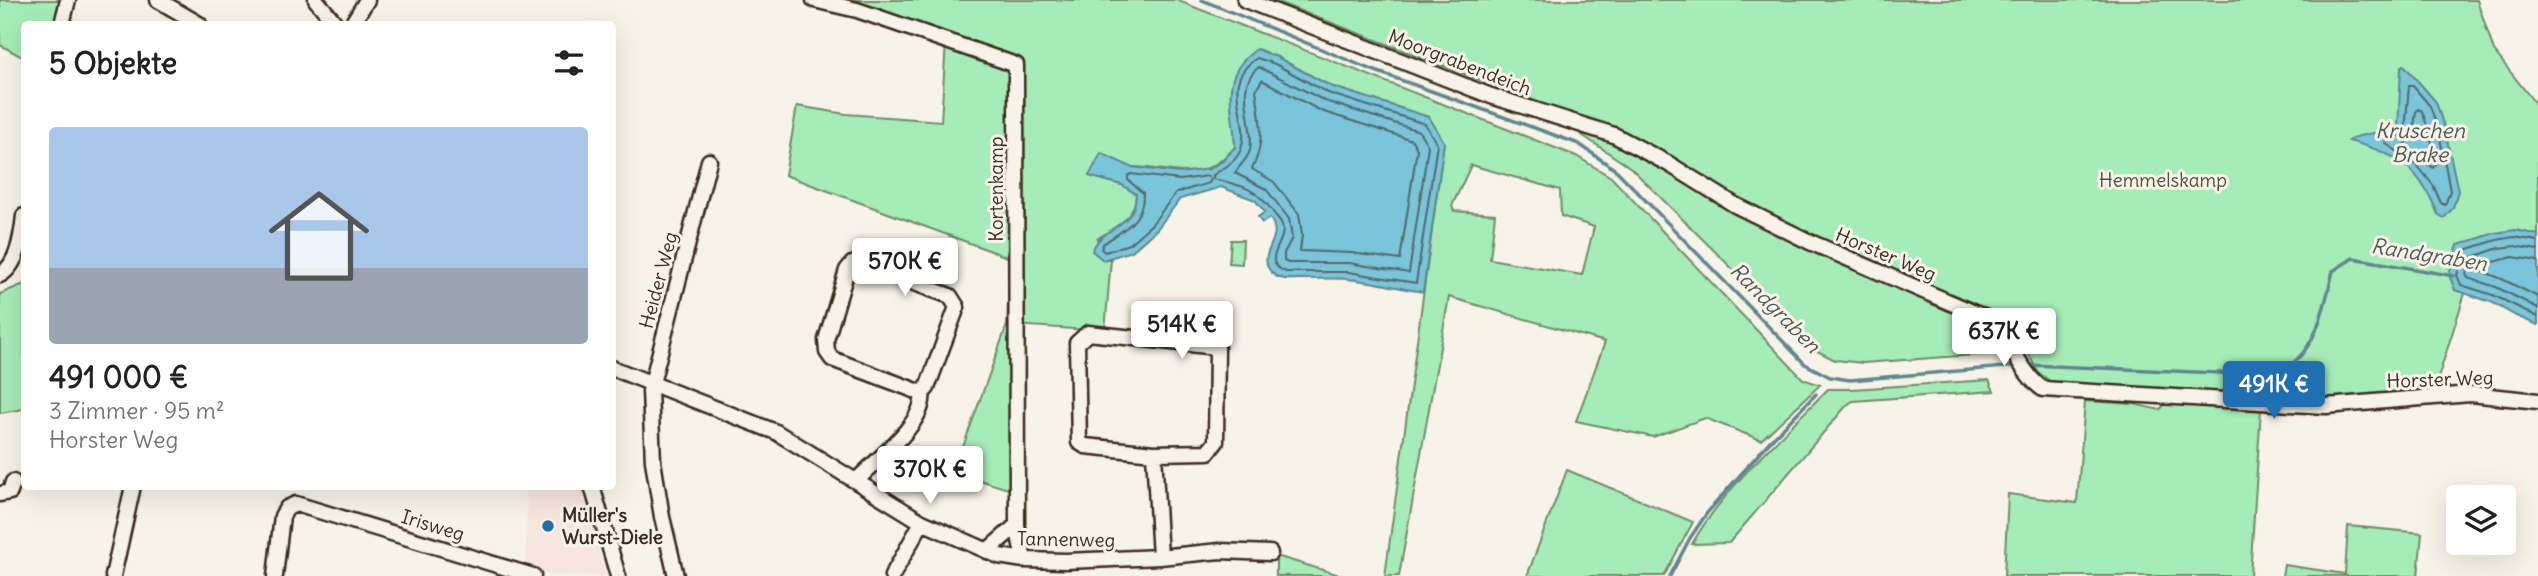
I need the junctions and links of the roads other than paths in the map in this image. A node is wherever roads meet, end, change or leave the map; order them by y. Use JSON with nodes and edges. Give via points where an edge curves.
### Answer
{"nodes":[{"id":1,"x":68,"y":0,"type":"edge"},
{"id":2,"x":158,"y":0,"type":"edge"},
{"id":3,"x":316,"y":0,"type":"edge"},
{"id":4,"x":367,"y":0,"type":"edge"},
{"id":5,"x":814,"y":0,"type":"edge"},
{"id":6,"x":1245,"y":0,"type":"edge"},
{"id":7,"x":63,"y":21,"type":"edge"},
{"id":8,"x":194,"y":21,"type":"edge"},
{"id":9,"x":333,"y":21,"type":"edge"},
{"id":10,"x":354,"y":21,"type":"edge"},
{"id":11,"x":1586,"y":125,"type":"joint"},
{"id":12,"x":709,"y":161,"type":"dead end"},
{"id":13,"x":21,"y":240,"type":"edge"},
{"id":14,"x":0,"y":275,"type":"edge"},
{"id":15,"x":616,"y":370,"type":"edge"},
{"id":16,"x":651,"y":383,"type":"junction"},
{"id":17,"x":922,"y":393,"type":"junction"},
{"id":18,"x":2538,"y":401,"type":"edge"},
{"id":19,"x":1154,"y":453,"type":"junction"},
{"id":20,"x":857,"y":480,"type":"junction"},
{"id":21,"x":13,"y":482,"type":"dead end"},
{"id":22,"x":131,"y":490,"type":"edge"},
{"id":23,"x":593,"y":490,"type":"edge"},
{"id":24,"x":0,"y":494,"type":"edge"},
{"id":25,"x":922,"y":522,"type":"junction"},
{"id":26,"x":1017,"y":525,"type":"junction"},
{"id":27,"x":987,"y":551,"type":"junction"},
{"id":28,"x":1269,"y":553,"type":"dead end"},
{"id":29,"x":1160,"y":557,"type":"junction"},
{"id":30,"x":1024,"y":560,"type":"junction"},
{"id":31,"x":516,"y":573,"type":"edge"},
{"id":32,"x":113,"y":576,"type":"edge"},
{"id":33,"x":275,"y":576,"type":"edge"},
{"id":34,"x":533,"y":576,"type":"edge"},
{"id":35,"x":618,"y":576,"type":"edge"},
{"id":36,"x":676,"y":576,"type":"edge"},
{"id":37,"x":892,"y":576,"type":"edge"}],
"edges":[{"from":1,"to":7,"type":"street"},
{"from":2,"to":8,"type":"street"},
{"from":3,"to":9,"type":"street"},
{"from":4,"to":10,"type":"street"},
{"from":5,"to":26,"type":"street","name":"Kortenkamp","via":[[857,10],[1016,65]]},
{"from":6,"to":11,"type":"street","name":"Moorgrabendeich","via":[[1491,96]]},
{"from":11,"to":18,"type":"street","name":"Horster Weg","via":[[1614,135],[1810,242],[1993,321],[2030,380],[2043,389],[2326,405],[2470,394]]},
{"from":12,"to":16,"type":"street","name":"Heider Weg"},
{"from":13,"to":14,"type":"street","via":[[8,271]]},
{"from":15,"to":16,"type":"street","name":"Tannenweg"},
{"from":16,"to":20,"type":"street","name":"Tannenweg","via":[[776,432]]},
{"from":16,"to":36,"type":"street","name":"Heider Weg","via":[[653,461]]},
{"from":17,"to":17,"type":"street","via":[[832,359],[827,352],[826,340],[852,264],[950,296],[956,303]]},
{"from":17,"to":20,"type":"street","via":[[914,423]]},
{"from":19,"to":19,"type":"street","via":[[1079,442],[1077,343],[1088,333],[1217,347],[1216,442],[1208,452]]},
{"from":19,"to":29,"type":"street"},
{"from":20,"to":25,"type":"street","name":"Tannenweg"},
{"from":21,"to":24,"type":"street","via":[[10,492]]},
{"from":22,"to":32,"type":"street"},
{"from":23,"to":35,"type":"street"},
{"from":25,"to":27,"type":"street","name":"Tannenweg"},
{"from":25,"to":37,"type":"street"},
{"from":26,"to":27,"type":"street"},
{"from":26,"to":30,"type":"street","name":"Kortenkamp"},
{"from":27,"to":30,"type":"street","name":"Tannenweg"},
{"from":28,"to":29,"type":"street","name":"Tannenweg","via":[[1220,551]]},
{"from":29,"to":30,"type":"street","name":"Tannenweg"},
{"from":31,"to":33,"type":"street","name":"Irisweg","via":[[291,505],[284,512]]},
{"from":31,"to":34,"type":"street","name":"Irisweg"}]}
